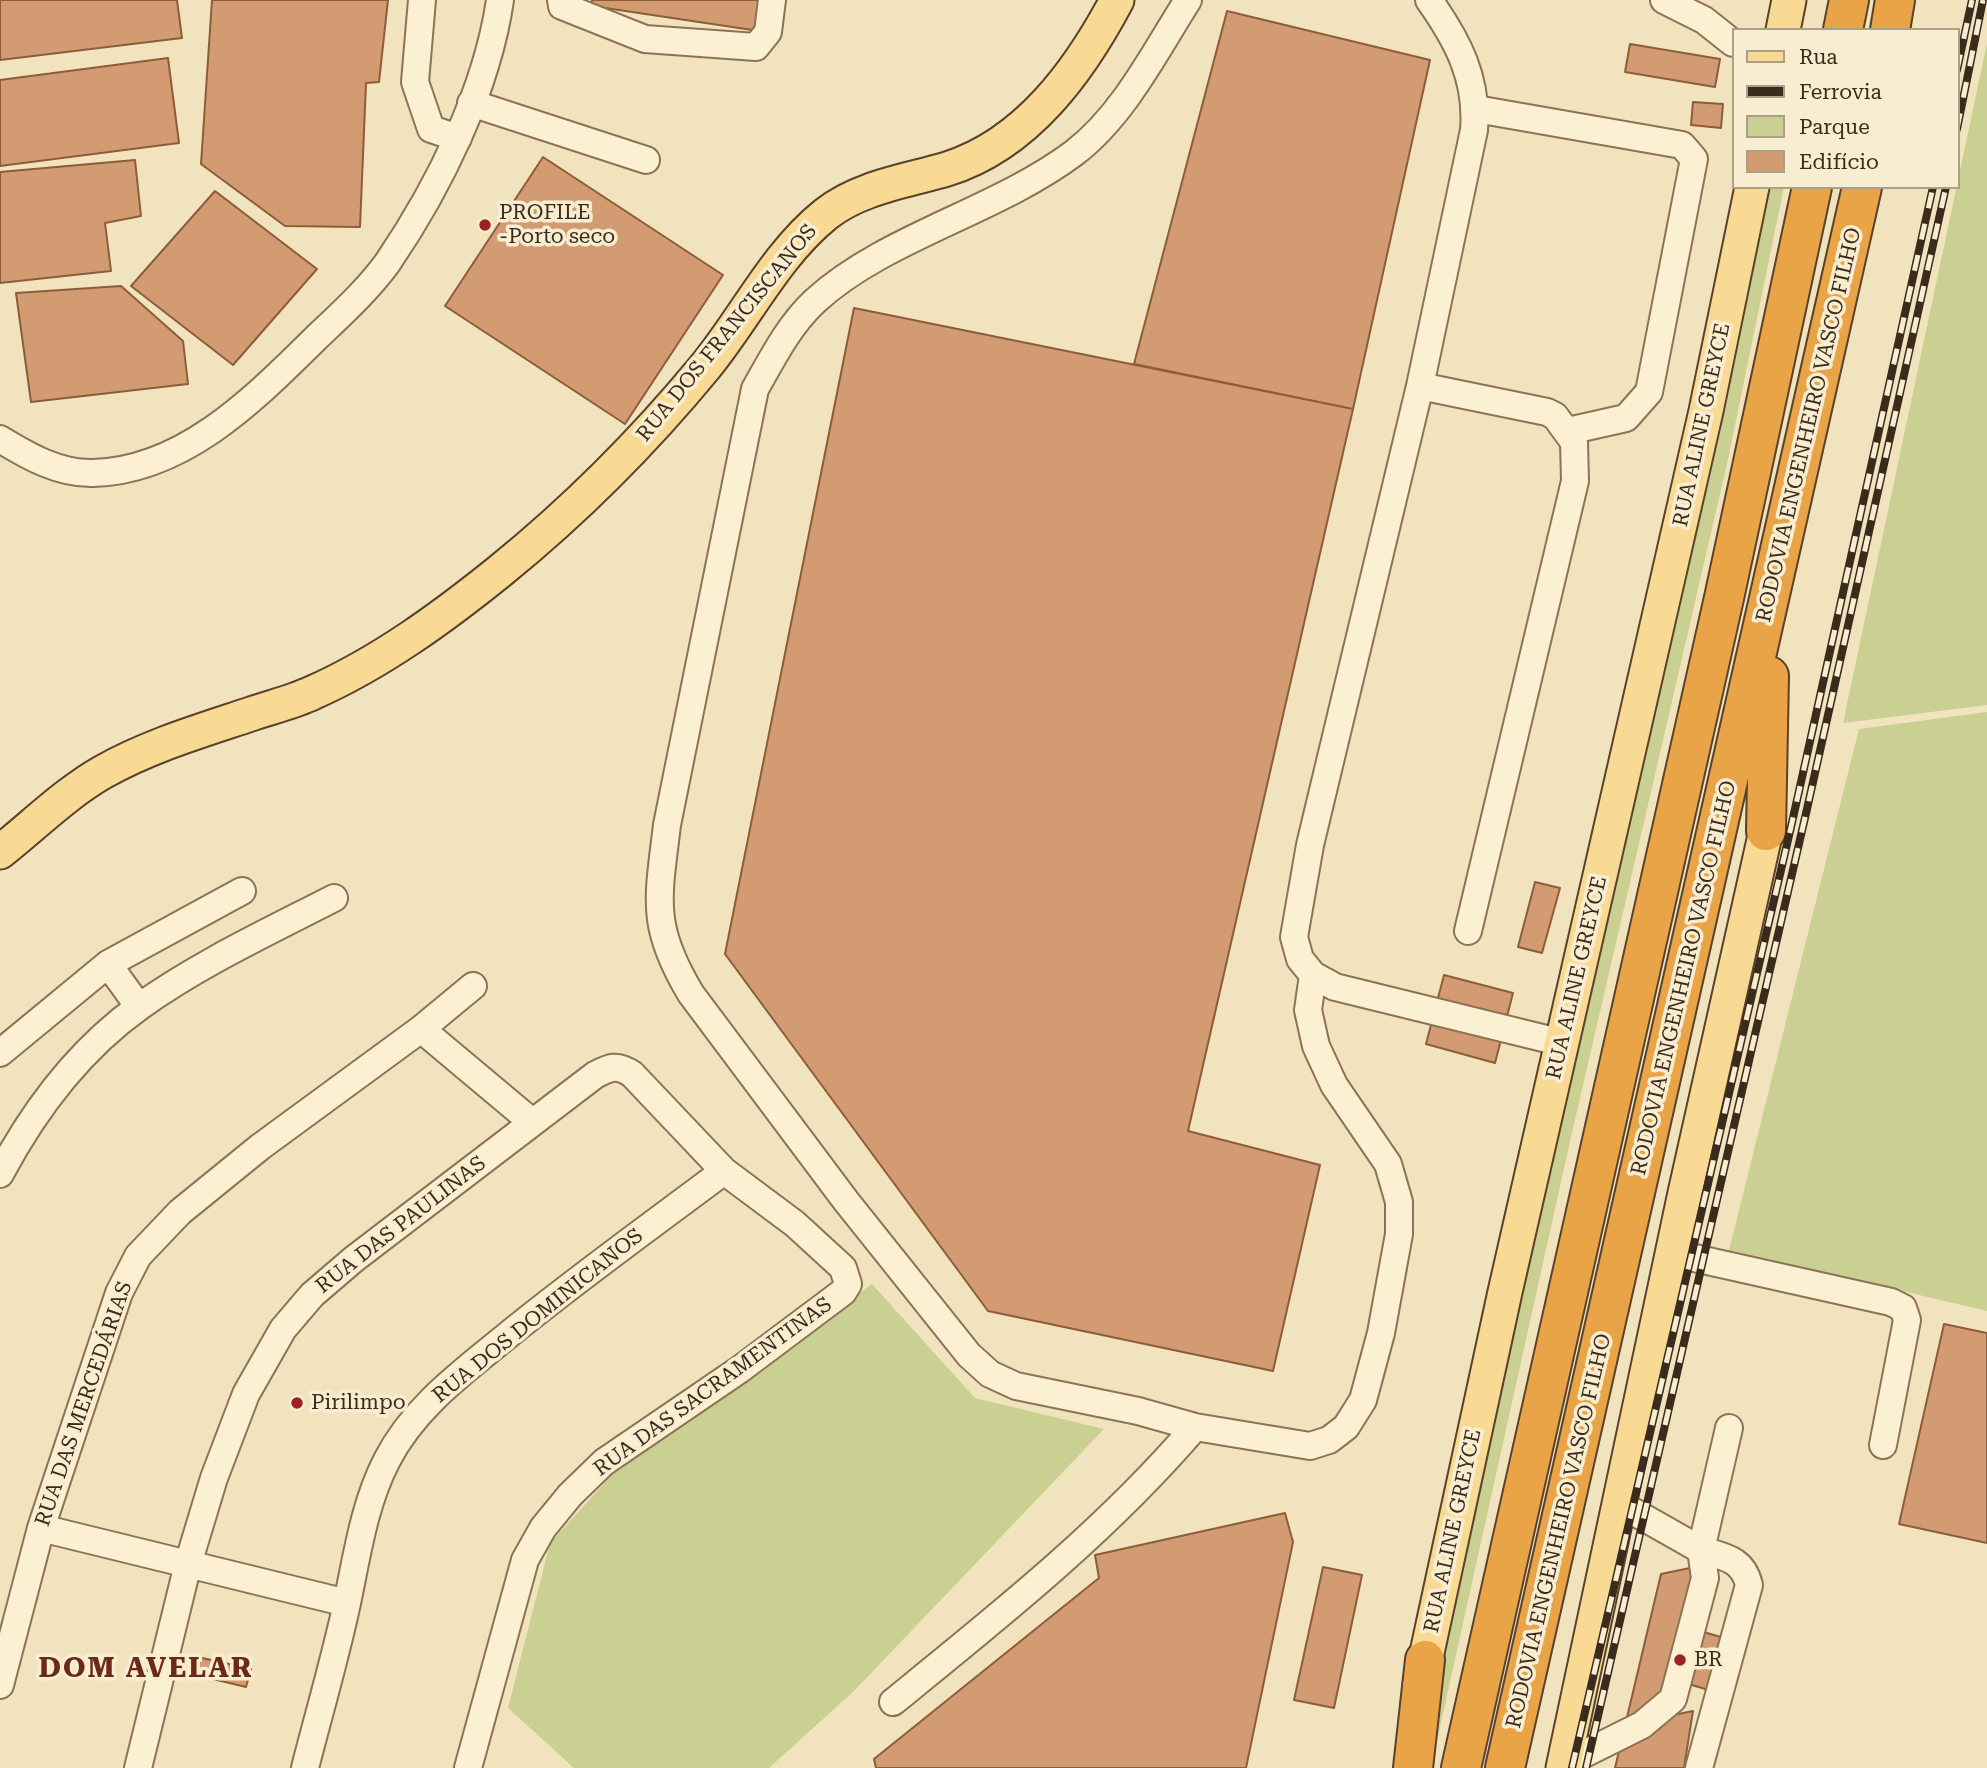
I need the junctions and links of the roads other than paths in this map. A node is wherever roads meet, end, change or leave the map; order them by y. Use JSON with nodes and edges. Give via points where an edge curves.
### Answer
{"nodes":[{"id":1,"x":422,"y":0,"type":"edge"},
{"id":2,"x":500,"y":0,"type":"edge"},
{"id":3,"x":561,"y":0,"type":"edge"},
{"id":4,"x":772,"y":0,"type":"edge"},
{"id":5,"x":1117,"y":0,"type":"edge"},
{"id":6,"x":1188,"y":0,"type":"edge"},
{"id":7,"x":1429,"y":0,"type":"edge"},
{"id":8,"x":1664,"y":0,"type":"edge"},
{"id":9,"x":1789,"y":0,"type":"edge"},
{"id":10,"x":1849,"y":0,"type":"edge"},
{"id":11,"x":1895,"y":0,"type":"edge"},
{"id":12,"x":1783,"y":28,"type":"edge"},
{"id":13,"x":1843,"y":28,"type":"edge"},
{"id":14,"x":1890,"y":28,"type":"edge"},
{"id":15,"x":1731,"y":41,"type":"edge"},
{"id":16,"x":471,"y":103,"type":"junction"},
{"id":17,"x":1476,"y":109,"type":"junction"},
{"id":18,"x":457,"y":138,"type":"junction"},
{"id":19,"x":646,"y":160,"type":"dead end"},
{"id":20,"x":1752,"y":189,"type":"edge"},
{"id":21,"x":1812,"y":189,"type":"edge"},
{"id":22,"x":1862,"y":189,"type":"edge"},
{"id":23,"x":1420,"y":386,"type":"junction"},
{"id":24,"x":1568,"y":431,"type":"junction"},
{"id":25,"x":0,"y":439,"type":"edge"},
{"id":26,"x":1775,"y":581,"type":"junction"},
{"id":27,"x":1766,"y":831,"type":"joint"},
{"id":28,"x":0,"y":852,"type":"edge"},
{"id":29,"x":242,"y":891,"type":"dead end"},
{"id":30,"x":334,"y":898,"type":"dead end"},
{"id":31,"x":209,"y":911,"type":"junction"},
{"id":32,"x":1468,"y":931,"type":"dead end"},
{"id":33,"x":232,"y":951,"type":"junction"},
{"id":34,"x":108,"y":964,"type":"junction"},
{"id":35,"x":1313,"y":975,"type":"junction"},
{"id":36,"x":473,"y":986,"type":"dead end"},
{"id":37,"x":139,"y":1007,"type":"junction"},
{"id":38,"x":421,"y":1029,"type":"junction"},
{"id":39,"x":1563,"y":1043,"type":"junction"},
{"id":40,"x":0,"y":1053,"type":"edge"},
{"id":41,"x":632,"y":1074,"type":"joint"},
{"id":42,"x":532,"y":1122,"type":"junction"},
{"id":43,"x":724,"y":1171,"type":"junction"},
{"id":44,"x":0,"y":1174,"type":"edge"},
{"id":45,"x":1672,"y":1252,"type":"junction"},
{"id":46,"x":1195,"y":1427,"type":"junction"},
{"id":47,"x":1729,"y":1428,"type":"dead end"},
{"id":48,"x":1883,"y":1445,"type":"dead end"},
{"id":49,"x":1620,"y":1504,"type":"junction"},
{"id":50,"x":41,"y":1528,"type":"junction"},
{"id":51,"x":1701,"y":1550,"type":"junction"},
{"id":52,"x":188,"y":1564,"type":"junction"},
{"id":53,"x":347,"y":1603,"type":"junction"},
{"id":54,"x":1425,"y":1660,"type":"junction"},
{"id":55,"x":0,"y":1685,"type":"edge"},
{"id":56,"x":893,"y":1702,"type":"dead end"},
{"id":57,"x":1563,"y":1766,"type":"edge"},
{"id":58,"x":138,"y":1768,"type":"edge"},
{"id":59,"x":305,"y":1768,"type":"edge"},
{"id":60,"x":468,"y":1768,"type":"edge"},
{"id":61,"x":1401,"y":1768,"type":"edge"},
{"id":62,"x":1413,"y":1768,"type":"edge"},
{"id":63,"x":1461,"y":1768,"type":"edge"},
{"id":64,"x":1505,"y":1768,"type":"edge"},
{"id":65,"x":1699,"y":1768,"type":"edge"}],
"edges":[{"from":1,"to":18,"type":"street","via":[[415,82],[431,129]]},
{"from":2,"to":16,"type":"street"},
{"from":3,"to":4,"type":"street","via":[[562,6],[645,39],[756,47],[768,32]]},
{"from":5,"to":28,"type":"main road","name":"RUA DOS FRANCISCANOS","via":[[1070,78],[1014,132],[984,154],[950,168],[859,195],[828,213],[800,238],[707,365],[644,436],[500,570],[373,661],[310,695],[155,747],[100,774]]},
{"from":6,"to":46,"type":"street","via":[[1108,121],[1075,153],[1023,186],[846,276],[814,302],[789,331],[755,389],[674,784],[659,888],[660,928],[669,958],[691,994],[969,1356],[990,1374],[1016,1386]]},
{"from":7,"to":17,"type":"street","via":[[1453,33],[1468,65]]},
{"from":8,"to":15,"type":"street","via":[[1704,20]]},
{"from":9,"to":12,"type":"main road"},
{"from":10,"to":13,"type":"highway"},
{"from":11,"to":14,"type":"highway"},
{"from":16,"to":18,"type":"street"},
{"from":16,"to":19,"type":"street"},
{"from":17,"to":23,"type":"street"},
{"from":17,"to":24,"type":"street","via":[[1682,145],[1694,159],[1649,392],[1626,418]]},
{"from":18,"to":25,"type":"street","via":[[387,263],[259,394],[201,438],[130,468],[92,473],[54,467]]},
{"from":20,"to":39,"type":"main road","name":"RUA ALINE GREYCE"},
{"from":21,"to":63,"type":"highway","name":"RODOVIA ENGENHEIRO VASCO FILHO"},
{"from":22,"to":26,"type":"highway","name":"RODOVIA ENGENHEIRO VASCO FILHO"},
{"from":23,"to":24,"type":"street","via":[[1547,412]]},
{"from":23,"to":35,"type":"street","via":[[1308,858],[1294,936],[1300,959]]},
{"from":24,"to":32,"type":"street","via":[[1576,454],[1575,481]]},
{"from":26,"to":27,"type":"highway"},
{"from":26,"to":64,"type":"highway","name":"RODOVIA ENGENHEIRO VASCO FILHO"},
{"from":27,"to":45,"type":"main road"},
{"from":29,"to":31,"type":"street"},
{"from":30,"to":33,"type":"street"},
{"from":31,"to":33,"type":"street"},
{"from":31,"to":34,"type":"street"},
{"from":33,"to":37,"type":"street"},
{"from":34,"to":37,"type":"street"},
{"from":34,"to":40,"type":"street"},
{"from":35,"to":39,"type":"street","via":[[1335,987]]},
{"from":35,"to":46,"type":"street","via":[[1308,1010],[1316,1046],[1334,1085],[1388,1164],[1399,1202],[1399,1234],[1381,1333],[1363,1400],[1346,1427],[1329,1440],[1310,1446]]},
{"from":36,"to":38,"type":"street","name":"RUA DAS MERCEDÁRIAS"},
{"from":37,"to":44,"type":"street","via":[[62,1079]]},
{"from":38,"to":42,"type":"street"},
{"from":38,"to":50,"type":"street","name":"RUA DAS MERCEDÁRIAS","via":[[260,1147],[180,1212],[138,1256],[114,1306]]},
{"from":39,"to":54,"type":"main road","name":"RUA ALINE GREYCE"},
{"from":41,"to":42,"type":"street","name":"RUA DAS PAULINAS","via":[[611,1066]]},
{"from":41,"to":43,"type":"street","name":"RUA DAS SACRAMENTINAS"},
{"from":42,"to":52,"type":"street","name":"RUA DAS PAULINAS","via":[[354,1259],[312,1295],[283,1329],[246,1394]]},
{"from":43,"to":53,"type":"street","name":"RUA DOS DOMINICANOS","via":[[552,1300],[416,1417],[387,1460],[373,1497]]},
{"from":43,"to":60,"type":"street","name":"RUA DAS SACRAMENTINAS","via":[[795,1224],[843,1268],[846,1288],[739,1370],[604,1462],[543,1528],[525,1560]]},
{"from":45,"to":48,"type":"street","via":[[1903,1308],[1907,1320]]},
{"from":45,"to":49,"type":"main road"},
{"from":46,"to":56,"type":"street","via":[[1097,1531]]},
{"from":47,"to":51,"type":"street"},
{"from":49,"to":51,"type":"street"},
{"from":49,"to":57,"type":"main road"},
{"from":50,"to":52,"type":"street"},
{"from":50,"to":55,"type":"street","name":"RUA DAS MERCEDÁRIAS"},
{"from":51,"to":57,"type":"street","via":[[1705,1578],[1673,1699],[1642,1725]]},
{"from":51,"to":65,"type":"street","via":[[1736,1560],[1746,1571],[1749,1585]]},
{"from":52,"to":53,"type":"street"},
{"from":52,"to":58,"type":"street","name":"RUA DAS PAULINAS"},
{"from":53,"to":59,"type":"street","name":"RUA DOS DOMINICANOS"},
{"from":54,"to":61,"type":"main road","name":"RUA ALINE GREYCE"},
{"from":54,"to":62,"type":"highway"}]}
